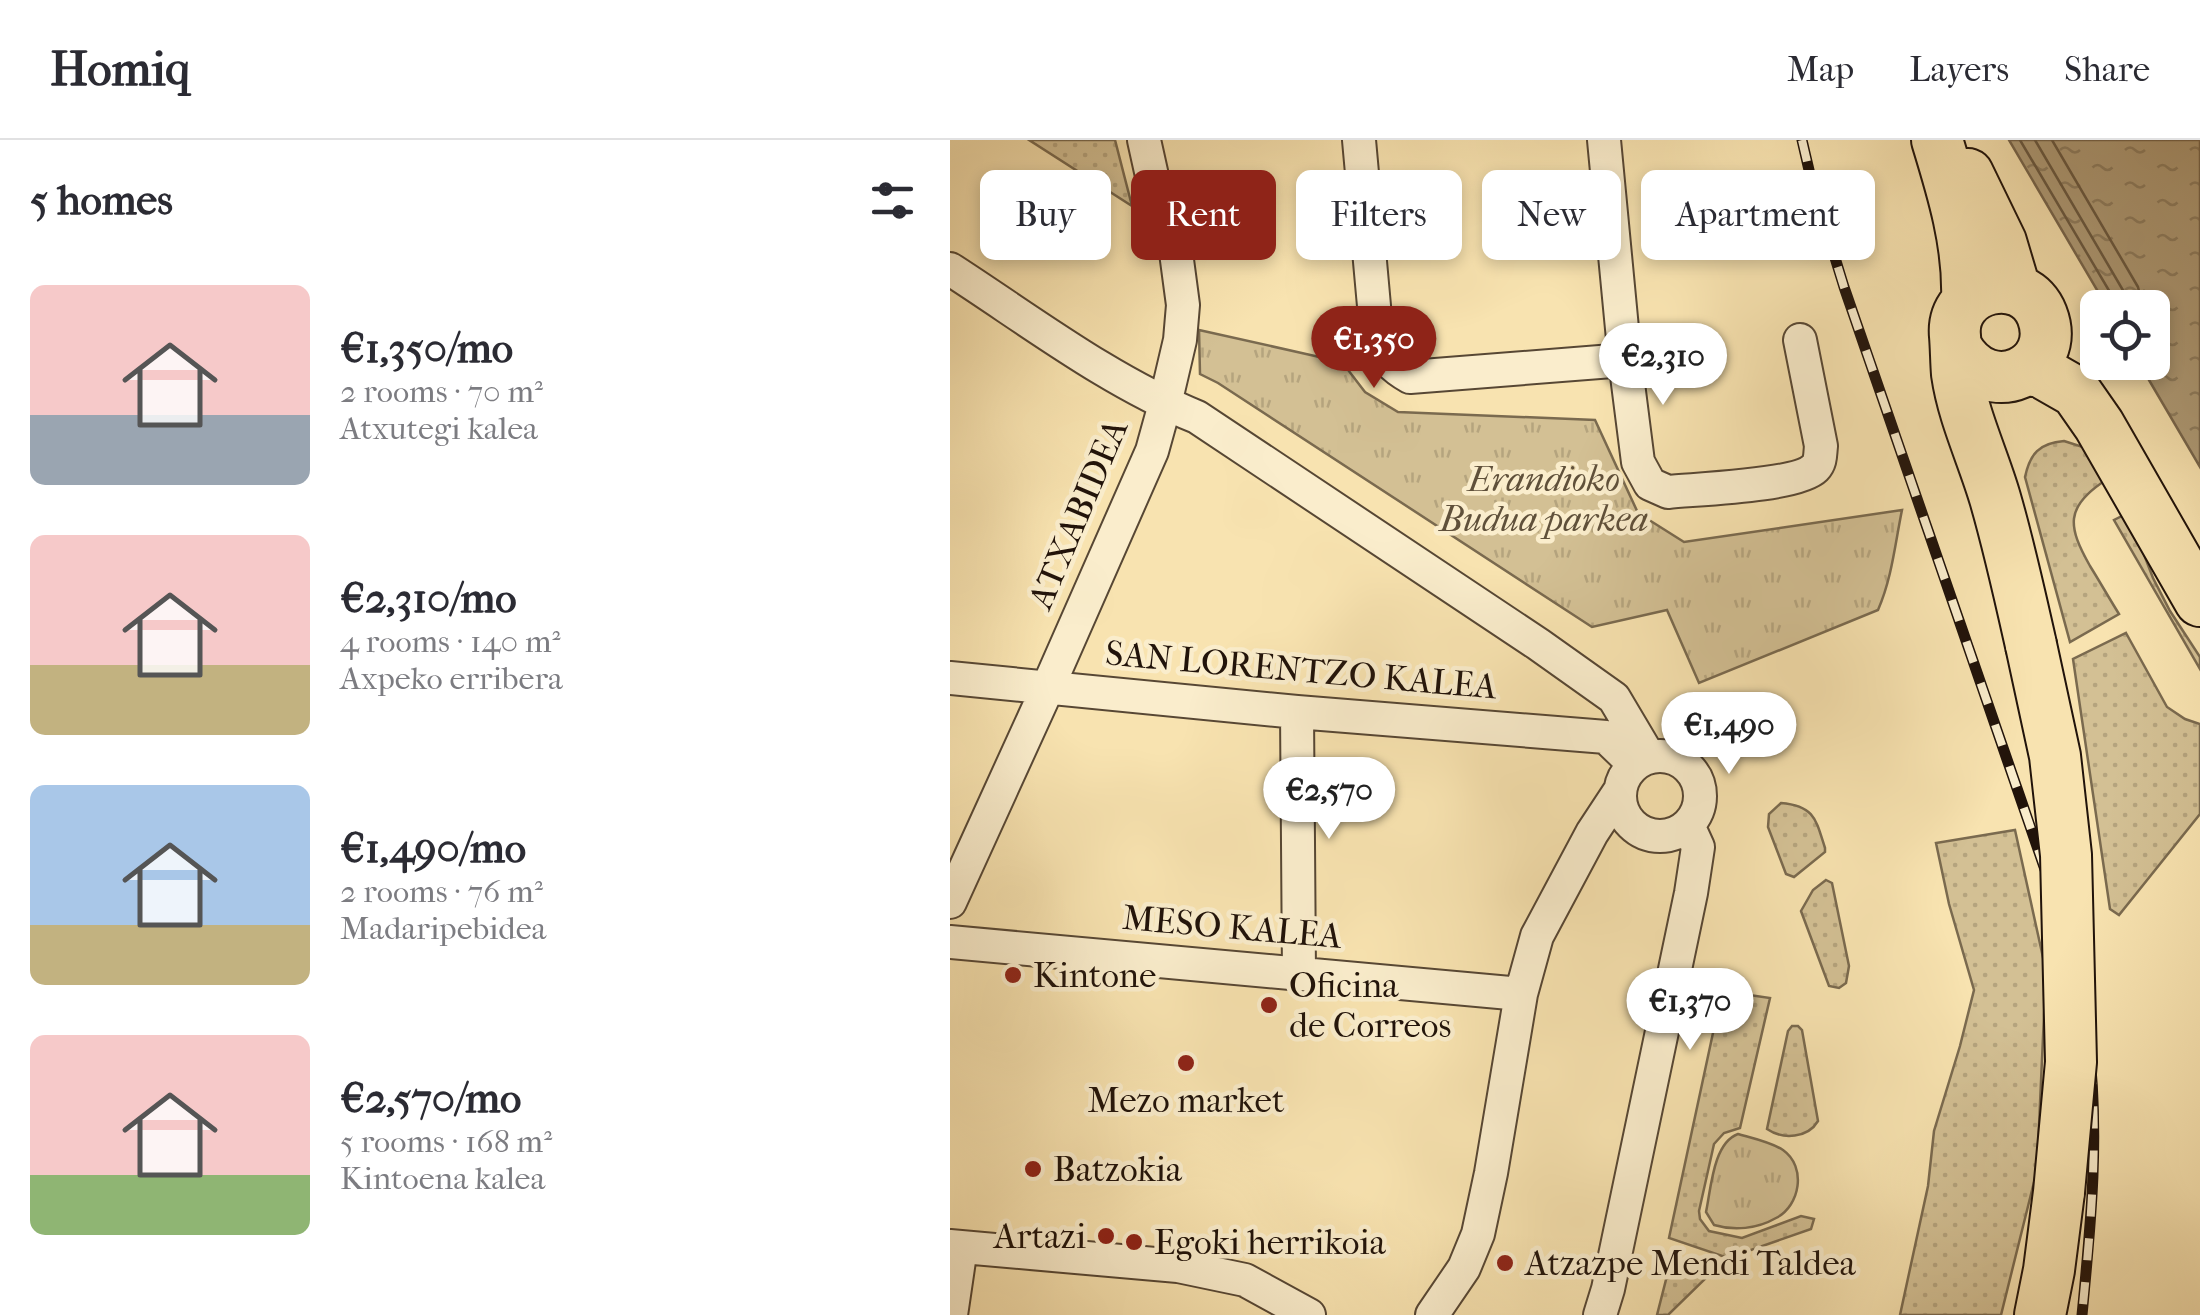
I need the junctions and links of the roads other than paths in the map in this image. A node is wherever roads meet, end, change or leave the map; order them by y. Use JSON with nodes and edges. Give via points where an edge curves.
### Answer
{"nodes":[{"id":1,"x":1144,"y":140,"type":"edge"},
{"id":2,"x":1359,"y":140,"type":"edge"},
{"id":3,"x":1604,"y":140,"type":"edge"},
{"id":4,"x":1937,"y":140,"type":"edge"},
{"id":5,"x":1952,"y":140,"type":"edge"},
{"id":6,"x":950,"y":269,"type":"edge"},
{"id":7,"x":2015,"y":289,"type":"junction"},
{"id":8,"x":1967,"y":300,"type":"junction"},
{"id":9,"x":1800,"y":340,"type":"dead end"},
{"id":10,"x":1957,"y":348,"type":"junction"},
{"id":11,"x":2027,"y":359,"type":"junction"},
{"id":12,"x":1626,"y":360,"type":"junction"},
{"id":13,"x":1165,"y":404,"type":"junction"},
{"id":14,"x":1980,"y":455,"type":"junction"},
{"id":15,"x":2200,"y":576,"type":"edge"},
{"id":16,"x":2200,"y":602,"type":"edge"},
{"id":17,"x":950,"y":678,"type":"edge"},
{"id":18,"x":1048,"y":687,"type":"junction"},
{"id":19,"x":1297,"y":712,"type":"junction"},
{"id":20,"x":1634,"y":771,"type":"junction"},
{"id":21,"x":1688,"y":825,"type":"junction"},
{"id":22,"x":950,"y":902,"type":"edge"},
{"id":23,"x":950,"y":942,"type":"edge"},
{"id":24,"x":1299,"y":974,"type":"junction"},
{"id":25,"x":1521,"y":994,"type":"junction"},
{"id":26,"x":956,"y":1247,"type":"edge"},
{"id":27,"x":951,"y":1315,"type":"edge"},
{"id":28,"x":1309,"y":1315,"type":"edge"},
{"id":29,"x":1432,"y":1315,"type":"edge"},
{"id":30,"x":1600,"y":1315,"type":"edge"},
{"id":31,"x":2040,"y":1315,"type":"edge"}],
"edges":[{"from":1,"to":13,"type":"street","name":"ATXABIDEA","via":[[1173,230],[1184,305]]},
{"from":2,"to":12,"type":"street","via":[[1377,340],[1397,370],[1410,377]]},
{"from":3,"to":12,"type":"street"},
{"from":4,"to":8,"type":"main road","via":[[1968,270]]},
{"from":5,"to":7,"type":"main road"},
{"from":6,"to":13,"type":"street"},
{"from":7,"to":8,"type":"main road","via":[[1989,288]]},
{"from":7,"to":11,"type":"main road","via":[[2041,312]]},
{"from":8,"to":10,"type":"main road","via":[[1955,323]]},
{"from":9,"to":12,"type":"street","via":[[1821,446],[1814,468],[1791,480],[1668,492],[1650,484],[1638,462]]},
{"from":10,"to":11,"type":"main road","via":[[1972,368],[1996,378]]},
{"from":10,"to":14,"type":"main road","via":[[1957,374]]},
{"from":11,"to":14,"type":"main road","via":[[1990,403]]},
{"from":11,"to":15,"type":"main road","via":[[2069,351]]},
{"from":11,"to":16,"type":"main road","via":[[2076,392]]},
{"from":13,"to":18,"type":"street","name":"ATXABIDEA","via":[[1152,451]]},
{"from":13,"to":20,"type":"street","via":[[1197,417],[1614,698],[1632,731]]},
{"from":14,"to":31,"type":"main road","bridge":true,"via":[[2032,646],[2055,756],[2066,855],[2071,1062]]},
{"from":17,"to":18,"type":"street","name":"SAN LORENTZO KALEA"},
{"from":18,"to":19,"type":"street","name":"SAN LORENTZO KALEA"},
{"from":18,"to":22,"type":"street","name":"ATXABIDEA"},
{"from":19,"to":20,"type":"street","name":"SAN LORENTZO KALEA","via":[[1606,737]]},
{"from":19,"to":24,"type":"street"},
{"from":20,"to":21,"type":"street","via":[[1621,806],[1626,819],[1649,835]]},
{"from":20,"to":21,"type":"street","via":[[1672,757],[1692,771],[1700,805]]},
{"from":20,"to":25,"type":"street","via":[[1565,879],[1537,936]]},
{"from":21,"to":30,"type":"street","via":[[1698,847],[1691,893]]},
{"from":23,"to":24,"type":"street","name":"MESO KALEA"},
{"from":24,"to":25,"type":"street","name":"MESO KALEA"},
{"from":25,"to":29,"type":"street","via":[[1478,1234]]},
{"from":26,"to":27,"type":"street"},
{"from":26,"to":28,"type":"street","via":[[1178,1266],[1245,1280]]}]}
